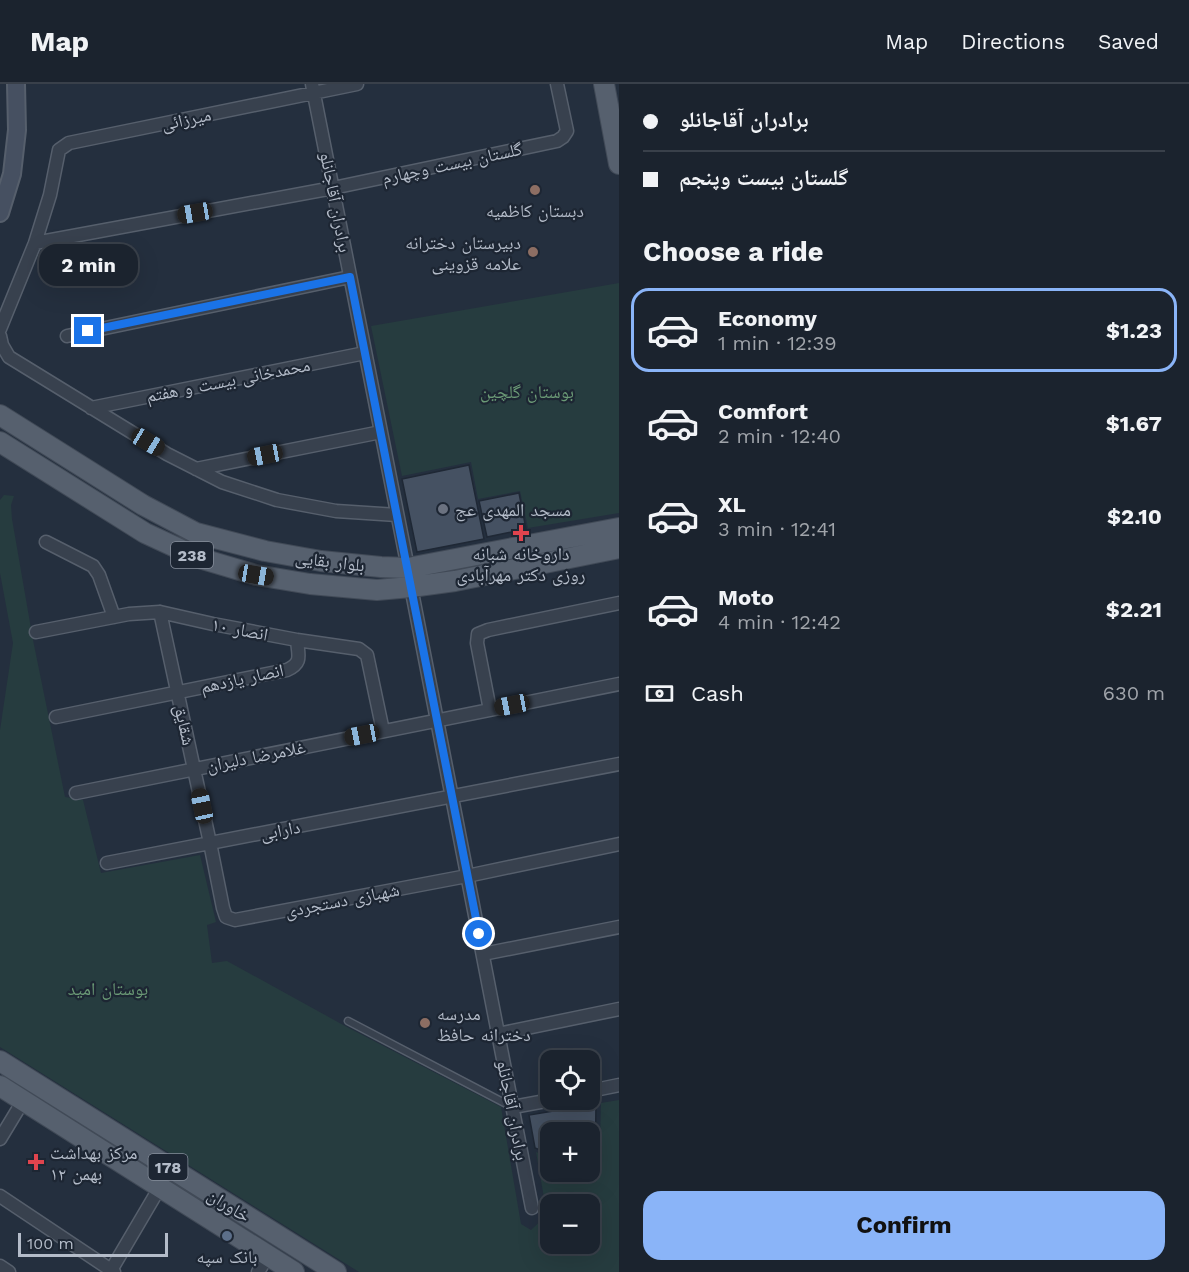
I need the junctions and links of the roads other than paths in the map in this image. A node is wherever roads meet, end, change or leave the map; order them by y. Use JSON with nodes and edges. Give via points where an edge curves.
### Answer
{"nodes":[{"id":1,"x":16,"y":84,"type":"edge"},
{"id":2,"x":357,"y":84,"type":"edge"},
{"id":3,"x":557,"y":84,"type":"edge"},
{"id":4,"x":604,"y":84,"type":"edge"},
{"id":5,"x":313,"y":88,"type":"edge"},
{"id":6,"x":619,"y":164,"type":"edge"},
{"id":7,"x":333,"y":188,"type":"junction"},
{"id":8,"x":0,"y":213,"type":"edge"},
{"id":9,"x":35,"y":243,"type":"junction"},
{"id":10,"x":350,"y":277,"type":"junction"},
{"id":11,"x":0,"y":329,"type":"edge"},
{"id":12,"x":0,"y":336,"type":"edge"},
{"id":13,"x":67,"y":336,"type":"dead end"},
{"id":14,"x":365,"y":352,"type":"junction"},
{"id":15,"x":91,"y":408,"type":"junction"},
{"id":16,"x":0,"y":415,"type":"edge"},
{"id":17,"x":381,"y":432,"type":"junction"},
{"id":18,"x":0,"y":442,"type":"edge"},
{"id":19,"x":196,"y":469,"type":"junction"},
{"id":20,"x":397,"y":515,"type":"junction"},
{"id":21,"x":619,"y":528,"type":"edge"},
{"id":22,"x":46,"y":542,"type":"dead end"},
{"id":23,"x":619,"y":548,"type":"edge"},
{"id":24,"x":408,"y":568,"type":"junction"},
{"id":25,"x":411,"y":587,"type":"junction"},
{"id":26,"x":619,"y":603,"type":"edge"},
{"id":27,"x":160,"y":612,"type":"junction"},
{"id":28,"x":114,"y":617,"type":"junction"},
{"id":29,"x":36,"y":632,"type":"dead end"},
{"id":30,"x":297,"y":640,"type":"junction"},
{"id":31,"x":619,"y":684,"type":"edge"},
{"id":32,"x":177,"y":692,"type":"junction"},
{"id":33,"x":490,"y":710,"type":"junction"},
{"id":34,"x":56,"y":717,"type":"dead end"},
{"id":35,"x":437,"y":720,"type":"junction"},
{"id":36,"x":383,"y":731,"type":"junction"},
{"id":37,"x":619,"y":764,"type":"edge"},
{"id":38,"x":194,"y":769,"type":"junction"},
{"id":39,"x":76,"y":793,"type":"dead end"},
{"id":40,"x":452,"y":796,"type":"junction"},
{"id":41,"x":210,"y":843,"type":"junction"},
{"id":42,"x":619,"y":844,"type":"edge"},
{"id":43,"x":107,"y":863,"type":"dead end"},
{"id":44,"x":468,"y":876,"type":"junction"},
{"id":45,"x":223,"y":908,"type":"joint"},
{"id":46,"x":619,"y":927,"type":"edge"},
{"id":47,"x":483,"y":954,"type":"junction"},
{"id":48,"x":619,"y":1009,"type":"edge"},
{"id":49,"x":348,"y":1021,"type":"dead end"},
{"id":50,"x":498,"y":1034,"type":"junction"},
{"id":51,"x":0,"y":1061,"type":"edge"},
{"id":52,"x":619,"y":1085,"type":"edge"},
{"id":53,"x":0,"y":1086,"type":"edge"},
{"id":54,"x":600,"y":1089,"type":"edge"},
{"id":55,"x":23,"y":1101,"type":"junction"},
{"id":56,"x":540,"y":1102,"type":"edge"},
{"id":57,"x":513,"y":1107,"type":"junction"},
{"id":58,"x":0,"y":1139,"type":"edge"},
{"id":59,"x":160,"y":1187,"type":"junction"},
{"id":60,"x":0,"y":1196,"type":"edge"},
{"id":61,"x":532,"y":1209,"type":"dead end"},
{"id":62,"x":263,"y":1264,"type":"edge"},
{"id":63,"x":0,"y":1266,"type":"edge"},
{"id":64,"x":112,"y":1271,"type":"edge"},
{"id":65,"x":9,"y":1272,"type":"edge"},
{"id":66,"x":294,"y":1272,"type":"edge"},
{"id":67,"x":336,"y":1272,"type":"edge"}],
"edges":[{"from":1,"to":8,"type":"main road","via":[[17,130],[12,174]]},
{"from":2,"to":5,"type":"street","name":"میرزائی"},
{"from":3,"to":7,"type":"street","name":"گلستان بیست وچهارم","via":[[567,131],[557,141]]},
{"from":4,"to":6,"type":"main road"},
{"from":5,"to":7,"type":"street","name":"برادران آقاجانلو"},
{"from":5,"to":9,"type":"street","name":"میرزائی","via":[[69,143],[59,150]]},
{"from":7,"to":9,"type":"street","name":"گلستان بیست وچهارم"},
{"from":7,"to":10,"type":"street","name":"برادران آقاجانلو"},
{"from":9,"to":11,"type":"street"},
{"from":10,"to":13,"type":"street"},
{"from":10,"to":14,"type":"street","name":"برادران آقاجانلو"},
{"from":12,"to":15,"type":"street","via":[[9,357]]},
{"from":14,"to":15,"type":"street","name":"محمدخانی بیست و هفتم"},
{"from":14,"to":17,"type":"street","name":"برادران آقاجانلو"},
{"from":15,"to":19,"type":"street"},
{"from":16,"to":24,"type":"main road","name":"بلوار بقایی","number":"238","via":[[143,505],[196,533],[321,561]]},
{"from":17,"to":19,"type":"street"},
{"from":17,"to":20,"type":"street","name":"برادران آقاجانلو"},
{"from":18,"to":25,"type":"main road","name":"بلوار بقایی","number":"238","via":[[145,533],[199,558],[256,575],[310,584],[377,590]]},
{"from":19,"to":20,"type":"street","via":[[277,500],[336,511]]},
{"from":20,"to":24,"type":"street","name":"برادران آقاجانلو"},
{"from":21,"to":24,"type":"main road","name":"بلوار بقایی","number":"238"},
{"from":22,"to":28,"type":"street","via":[[93,566]]},
{"from":23,"to":25,"type":"main road","name":"بلوار بقایی","number":"238"},
{"from":24,"to":25,"type":"main road"},
{"from":25,"to":35,"type":"street","name":"برادران آقاجانلو"},
{"from":26,"to":33,"type":"street","via":[[478,634]]},
{"from":27,"to":28,"type":"street","name":"انصار ۱۰"},
{"from":27,"to":30,"type":"street","name":"انصار ۱۰"},
{"from":27,"to":32,"type":"street","name":"شقایق"},
{"from":28,"to":29,"type":"street","name":"انصار ۱۰"},
{"from":30,"to":32,"type":"street","name":"انصار یازدهم","via":[[299,661],[287,670]]},
{"from":30,"to":36,"type":"street","name":"انصار ۱۰","via":[[359,649],[367,655]]},
{"from":31,"to":33,"type":"street","name":"غلامرضا دلیران"},
{"from":32,"to":34,"type":"street","name":"انصار یازدهم"},
{"from":32,"to":38,"type":"street","name":"شقایق"},
{"from":33,"to":35,"type":"street","name":"غلامرضا دلیران"},
{"from":35,"to":36,"type":"street","name":"غلامرضا دلیران"},
{"from":35,"to":40,"type":"street","name":"برادران آقاجانلو"},
{"from":36,"to":38,"type":"street","name":"غلامرضا دلیران"},
{"from":37,"to":40,"type":"street","name":"دارابی"},
{"from":38,"to":39,"type":"street","name":"غلامرضا دلیران"},
{"from":38,"to":41,"type":"street","name":"شقایق"},
{"from":40,"to":41,"type":"street","name":"دارابی"},
{"from":40,"to":44,"type":"street","name":"برادران آقاجانلو"},
{"from":41,"to":43,"type":"street","name":"دارابی"},
{"from":41,"to":45,"type":"street","name":"شقایق"},
{"from":42,"to":44,"type":"street"},
{"from":44,"to":45,"type":"street","name":"شهبازی دستجردی","via":[[235,920],[226,917]]},
{"from":44,"to":47,"type":"street","name":"برادران آقاجانلو"},
{"from":46,"to":47,"type":"street"},
{"from":47,"to":50,"type":"street","name":"برادران آقاجانلو"},
{"from":48,"to":50,"type":"street"},
{"from":49,"to":57,"type":"lane"},
{"from":50,"to":57,"type":"street","name":"برادران آقاجانلو"},
{"from":51,"to":67,"type":"main road","name":"خاوران","number":"178"},
{"from":52,"to":54,"type":"street"},
{"from":53,"to":55,"type":"main road","name":"خاوران","number":"178"},
{"from":55,"to":58,"type":"street"},
{"from":55,"to":59,"type":"main road","name":"خاوران","number":"178"},
{"from":56,"to":57,"type":"street"},
{"from":57,"to":61,"type":"street","name":"برادران آقاجانلو"},
{"from":59,"to":62,"type":"main road","name":"خاوران","number":"178"},
{"from":59,"to":64,"type":"street"},
{"from":60,"to":64,"type":"street"},
{"from":62,"to":66,"type":"main road","name":"خاوران","number":"178"},
{"from":63,"to":65,"type":"street"}]}
